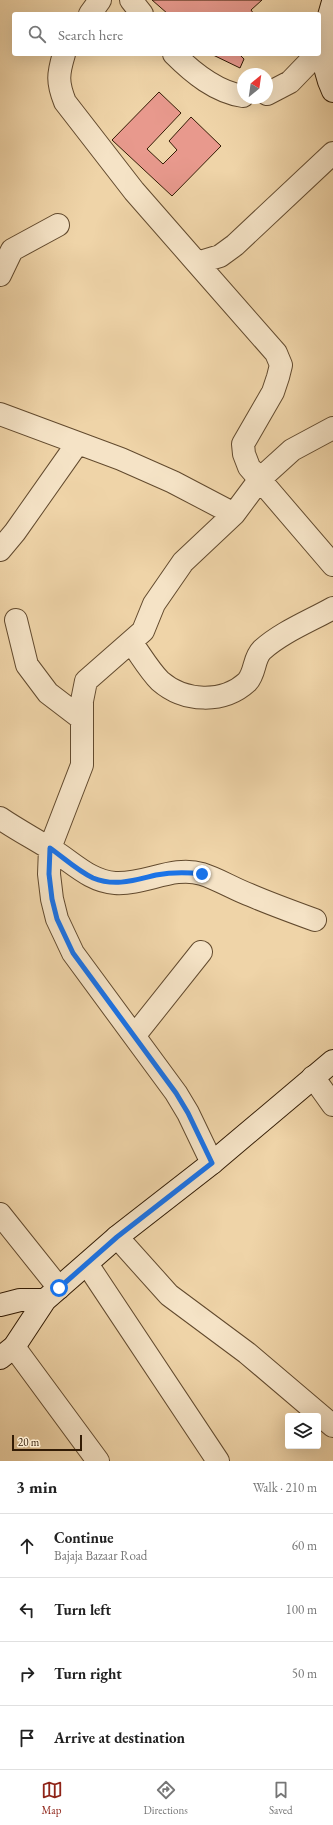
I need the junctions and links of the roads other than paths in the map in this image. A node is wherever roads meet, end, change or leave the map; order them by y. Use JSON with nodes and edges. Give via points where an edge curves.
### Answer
{"nodes":[{"id":1,"x":100,"y":0,"type":"edge"},
{"id":2,"x":131,"y":0,"type":"edge"},
{"id":3,"x":333,"y":2,"type":"edge"},
{"id":4,"x":91,"y":12,"type":"edge"},
{"id":5,"x":140,"y":12,"type":"edge"},
{"id":6,"x":321,"y":44,"type":"edge"},
{"id":7,"x":63,"y":56,"type":"edge"},
{"id":8,"x":176,"y":56,"type":"edge"},
{"id":9,"x":314,"y":56,"type":"edge"},
{"id":10,"x":321,"y":56,"type":"edge"},
{"id":11,"x":273,"y":91,"type":"edge"},
{"id":12,"x":333,"y":91,"type":"edge"},
{"id":13,"x":237,"y":94,"type":"edge"},
{"id":14,"x":333,"y":153,"type":"edge"},
{"id":15,"x":58,"y":226,"type":"dead end"},
{"id":16,"x":6,"y":246,"type":"edge"},
{"id":17,"x":198,"y":263,"type":"junction"},
{"id":18,"x":0,"y":274,"type":"edge"},
{"id":19,"x":1,"y":416,"type":"edge"},
{"id":20,"x":333,"y":428,"type":"edge"},
{"id":21,"x":77,"y":444,"type":"junction"},
{"id":22,"x":260,"y":479,"type":"junction"},
{"id":23,"x":234,"y":514,"type":"junction"},
{"id":24,"x":0,"y":550,"type":"edge"},
{"id":25,"x":333,"y":565,"type":"edge"},
{"id":26,"x":333,"y":608,"type":"edge"},
{"id":27,"x":16,"y":620,"type":"dead end"},
{"id":28,"x":130,"y":642,"type":"junction"},
{"id":29,"x":82,"y":719,"type":"junction"},
{"id":30,"x":5,"y":827,"type":"edge"},
{"id":31,"x":50,"y":848,"type":"junction"},
{"id":32,"x":315,"y":920,"type":"dead end"},
{"id":33,"x":201,"y":952,"type":"dead end"},
{"id":34,"x":135,"y":1035,"type":"junction"},
{"id":35,"x":333,"y":1061,"type":"edge"},
{"id":36,"x":313,"y":1077,"type":"junction"},
{"id":37,"x":333,"y":1105,"type":"edge"},
{"id":38,"x":212,"y":1163,"type":"junction"},
{"id":39,"x":0,"y":1214,"type":"edge"},
{"id":40,"x":117,"y":1237,"type":"junction"},
{"id":41,"x":87,"y":1264,"type":"junction"},
{"id":42,"x":52,"y":1294,"type":"junction"},
{"id":43,"x":0,"y":1305,"type":"edge"},
{"id":44,"x":7,"y":1352,"type":"edge"},
{"id":45,"x":333,"y":1426,"type":"edge"},
{"id":46,"x":92,"y":1459,"type":"edge"},
{"id":47,"x":218,"y":1461,"type":"edge"}],
"edges":[{"from":1,"to":4,"type":"street"},
{"from":2,"to":5,"type":"street"},
{"from":3,"to":6,"type":"street"},
{"from":7,"to":17,"type":"street","via":[[59,86],[65,102],[134,191]]},
{"from":8,"to":13,"type":"street","via":[[221,90]]},
{"from":9,"to":11,"type":"street","via":[[290,82]]},
{"from":10,"to":12,"type":"street"},
{"from":14,"to":17,"type":"street","via":[[235,245],[220,256]]},
{"from":15,"to":16,"type":"street"},
{"from":16,"to":18,"type":"street"},
{"from":17,"to":22,"type":"street","via":[[276,353],[281,365],[273,392],[244,444],[244,454],[249,467]]},
{"from":19,"to":21,"type":"street"},
{"from":20,"to":22,"type":"street","via":[[292,450]]},
{"from":21,"to":23,"type":"street","via":[[140,468]]},
{"from":21,"to":24,"type":"street"},
{"from":22,"to":23,"type":"street"},
{"from":22,"to":25,"type":"street"},
{"from":23,"to":28,"type":"street","via":[[183,562],[154,604],[143,631]]},
{"from":26,"to":28,"type":"street","via":[[274,640],[257,655],[252,674],[246,682],[226,694],[210,698],[188,696],[160,680]]},
{"from":27,"to":29,"type":"street","via":[[27,665],[48,693]]},
{"from":28,"to":29,"type":"street","via":[[86,681]]},
{"from":29,"to":31,"type":"street","via":[[82,765]]},
{"from":30,"to":31,"type":"street"},
{"from":31,"to":32,"type":"street","via":[[94,878],[115,883],[136,882],[171,873],[202,874],[250,896]]},
{"from":31,"to":34,"type":"street","via":[[49,874],[57,919],[73,953]]},
{"from":33,"to":34,"type":"street"},
{"from":34,"to":38,"type":"street","via":[[184,1105]]},
{"from":35,"to":36,"type":"street"},
{"from":36,"to":37,"type":"street"},
{"from":36,"to":38,"type":"street"},
{"from":38,"to":40,"type":"street"},
{"from":39,"to":42,"type":"street"},
{"from":40,"to":41,"type":"street"},
{"from":40,"to":45,"type":"street","via":[[169,1295],[247,1353]]},
{"from":41,"to":42,"type":"street"},
{"from":41,"to":47,"type":"street"},
{"from":42,"to":43,"type":"street"},
{"from":42,"to":44,"type":"street"},
{"from":44,"to":46,"type":"street"}]}
